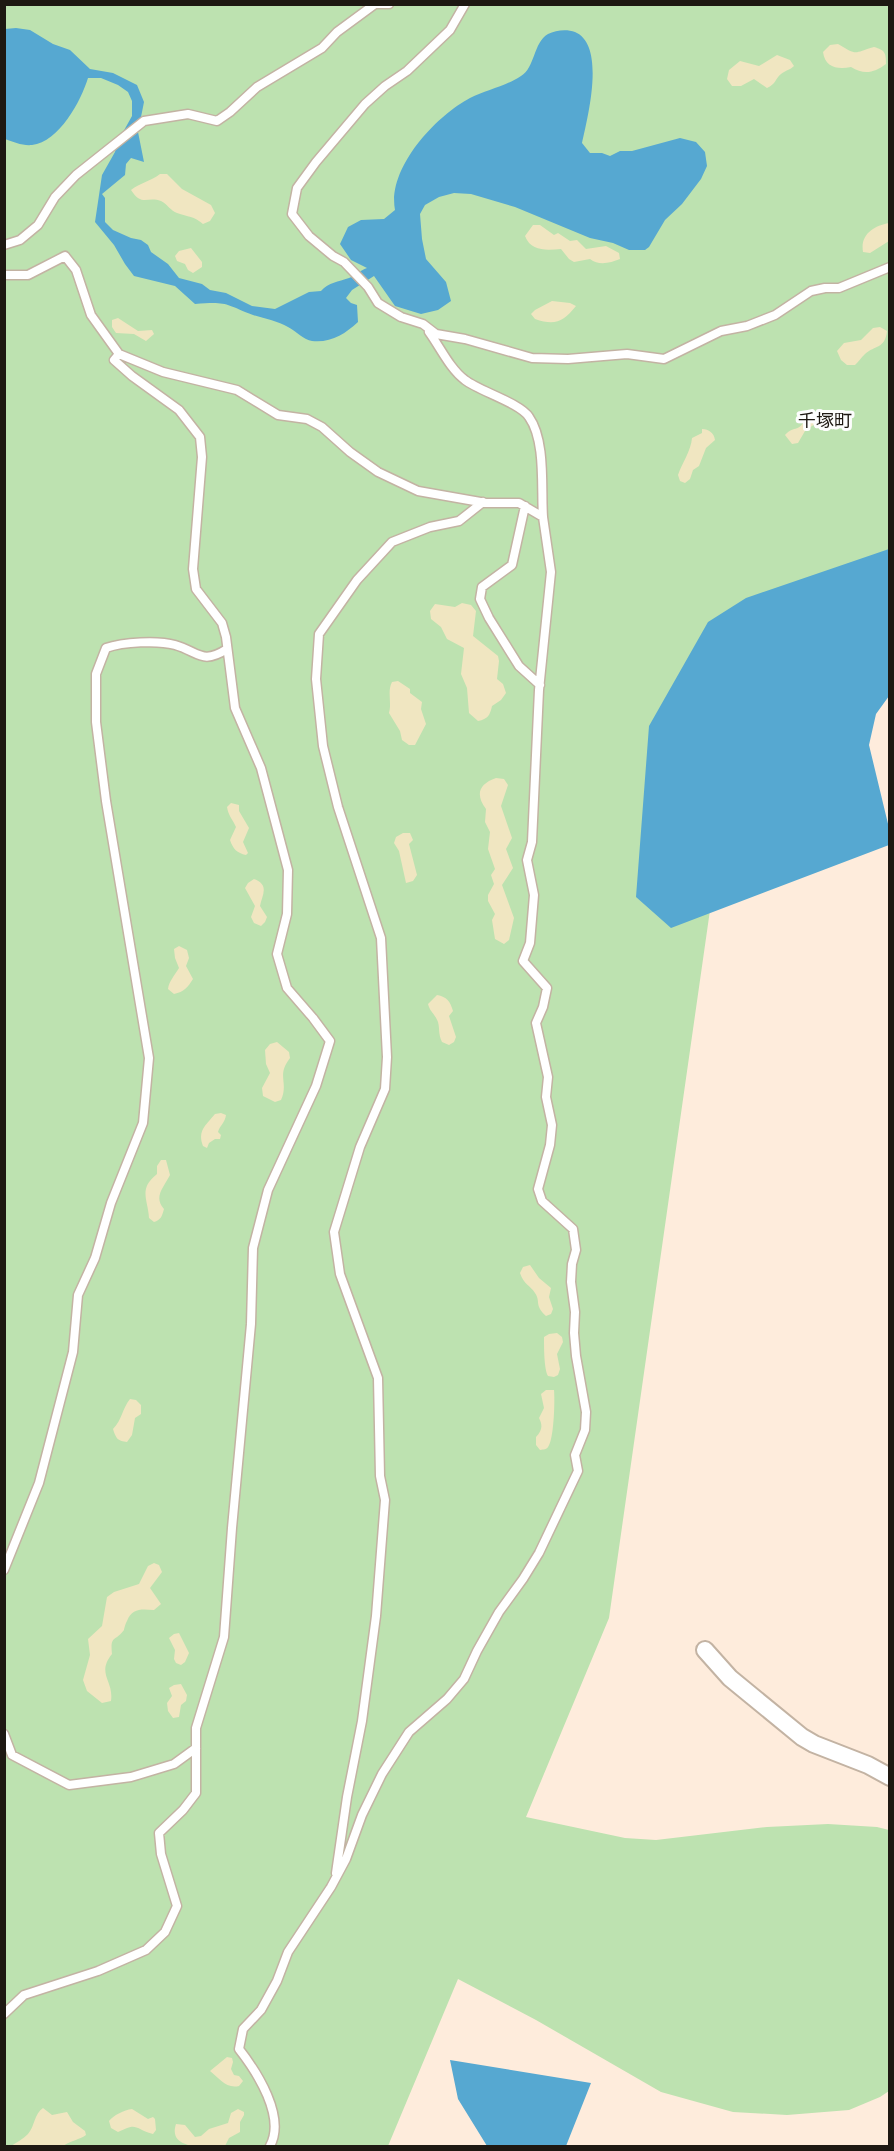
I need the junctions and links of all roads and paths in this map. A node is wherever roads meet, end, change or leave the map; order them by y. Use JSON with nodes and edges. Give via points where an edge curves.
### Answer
{"nodes":[{"id":1,"x":377,"y":4,"type":"edge"},
{"id":2,"x":389,"y":4,"type":"edge"},
{"id":3,"x":465,"y":4,"type":"edge"},
{"id":4,"x":4,"y":245,"type":"edge"},
{"id":5,"x":890,"y":267,"type":"edge"},
{"id":6,"x":4,"y":275,"type":"edge"},
{"id":7,"x":423,"y":324,"type":"junction"},
{"id":8,"x":119,"y":354,"type":"junction"},
{"id":9,"x":483,"y":502,"type":"junction"},
{"id":10,"x":525,"y":506,"type":"junction"},
{"id":11,"x":543,"y":517,"type":"junction"},
{"id":12,"x":227,"y":649,"type":"junction"},
{"id":13,"x":540,"y":686,"type":"junction"},
{"id":14,"x":4,"y":1570,"type":"edge"},
{"id":15,"x":705,"y":1650,"type":"dead end"},
{"id":16,"x":4,"y":1734,"type":"edge"},
{"id":17,"x":196,"y":1748,"type":"junction"},
{"id":18,"x":890,"y":1777,"type":"edge"},
{"id":19,"x":336,"y":1879,"type":"junction"},
{"id":20,"x":4,"y":2014,"type":"edge"},
{"id":21,"x":270,"y":2146,"type":"edge"}],
"edges":[{"from":1,"to":2,"type":"lane"},
{"from":1,"to":4,"type":"lane","via":[[337,32],[322,48],[257,87],[217,121],[188,114],[144,121],[76,175],[55,197],[38,225],[20,240]]},
{"from":3,"to":7,"type":"lane","via":[[450,30],[365,104],[316,162],[297,188],[292,214],[309,236],[345,262],[378,303]]},
{"from":5,"to":7,"type":"lane","via":[[839,288],[811,291],[775,315],[721,331],[664,359],[627,354],[532,358],[436,334]]},
{"from":6,"to":8,"type":"lane","via":[[28,275],[65,256],[76,270],[91,315]]},
{"from":7,"to":11,"type":"lane","via":[[465,380],[529,416],[542,450]]},
{"from":8,"to":9,"type":"lane","via":[[163,372],[237,390],[278,415],[307,419],[378,472],[418,491]]},
{"from":8,"to":12,"type":"lane","via":[[114,360],[179,410],[200,437],[202,457],[193,569],[196,589],[222,623]]},
{"from":9,"to":10,"type":"lane"},
{"from":9,"to":19,"type":"lane","via":[[459,521],[392,542],[357,580],[319,634],[316,680],[323,746],[338,807],[381,938],[387,1057],[386,1089],[360,1147],[334,1232],[340,1274],[378,1378],[380,1476],[386,1500],[376,1616]]},
{"from":10,"to":11,"type":"lane"},
{"from":10,"to":13,"type":"lane","via":[[512,565],[482,587],[480,599],[519,666]]},
{"from":11,"to":13,"type":"lane","via":[[551,572]]},
{"from":12,"to":14,"type":"lane","via":[[202,658],[175,645],[115,644],[106,648],[96,674],[96,722],[106,801],[148,1058],[143,1123],[78,1295],[73,1352],[39,1483]]},
{"from":12,"to":17,"type":"lane","via":[[235,708],[261,768],[288,870],[288,914],[277,954],[287,988],[330,1041],[316,1086],[268,1190],[253,1248],[251,1324],[224,1637],[196,1728]]},
{"from":13,"to":19,"type":"lane","via":[[532,842],[527,860],[534,895],[530,943],[523,961],[547,988],[536,1023],[548,1077],[546,1097],[552,1125],[538,1189],[542,1201],[573,1229],[576,1250],[571,1282],[574,1333],[586,1412],[585,1430],[575,1455],[578,1471],[539,1553],[499,1612],[464,1679],[409,1732],[382,1774]]},
{"from":15,"to":18,"type":"street","via":[[730,1678],[802,1737]]},
{"from":16,"to":17,"type":"lane","via":[[12,1755],[69,1785],[131,1776],[174,1764]]},
{"from":17,"to":20,"type":"lane","via":[[196,1793],[159,1833],[161,1854],[177,1906],[165,1932],[146,1950],[98,1971],[24,1995]]},
{"from":19,"to":21,"type":"lane","via":[[288,1952],[261,2010],[243,2029],[239,2049],[264,2086],[273,2114],[274,2140]]}]}
